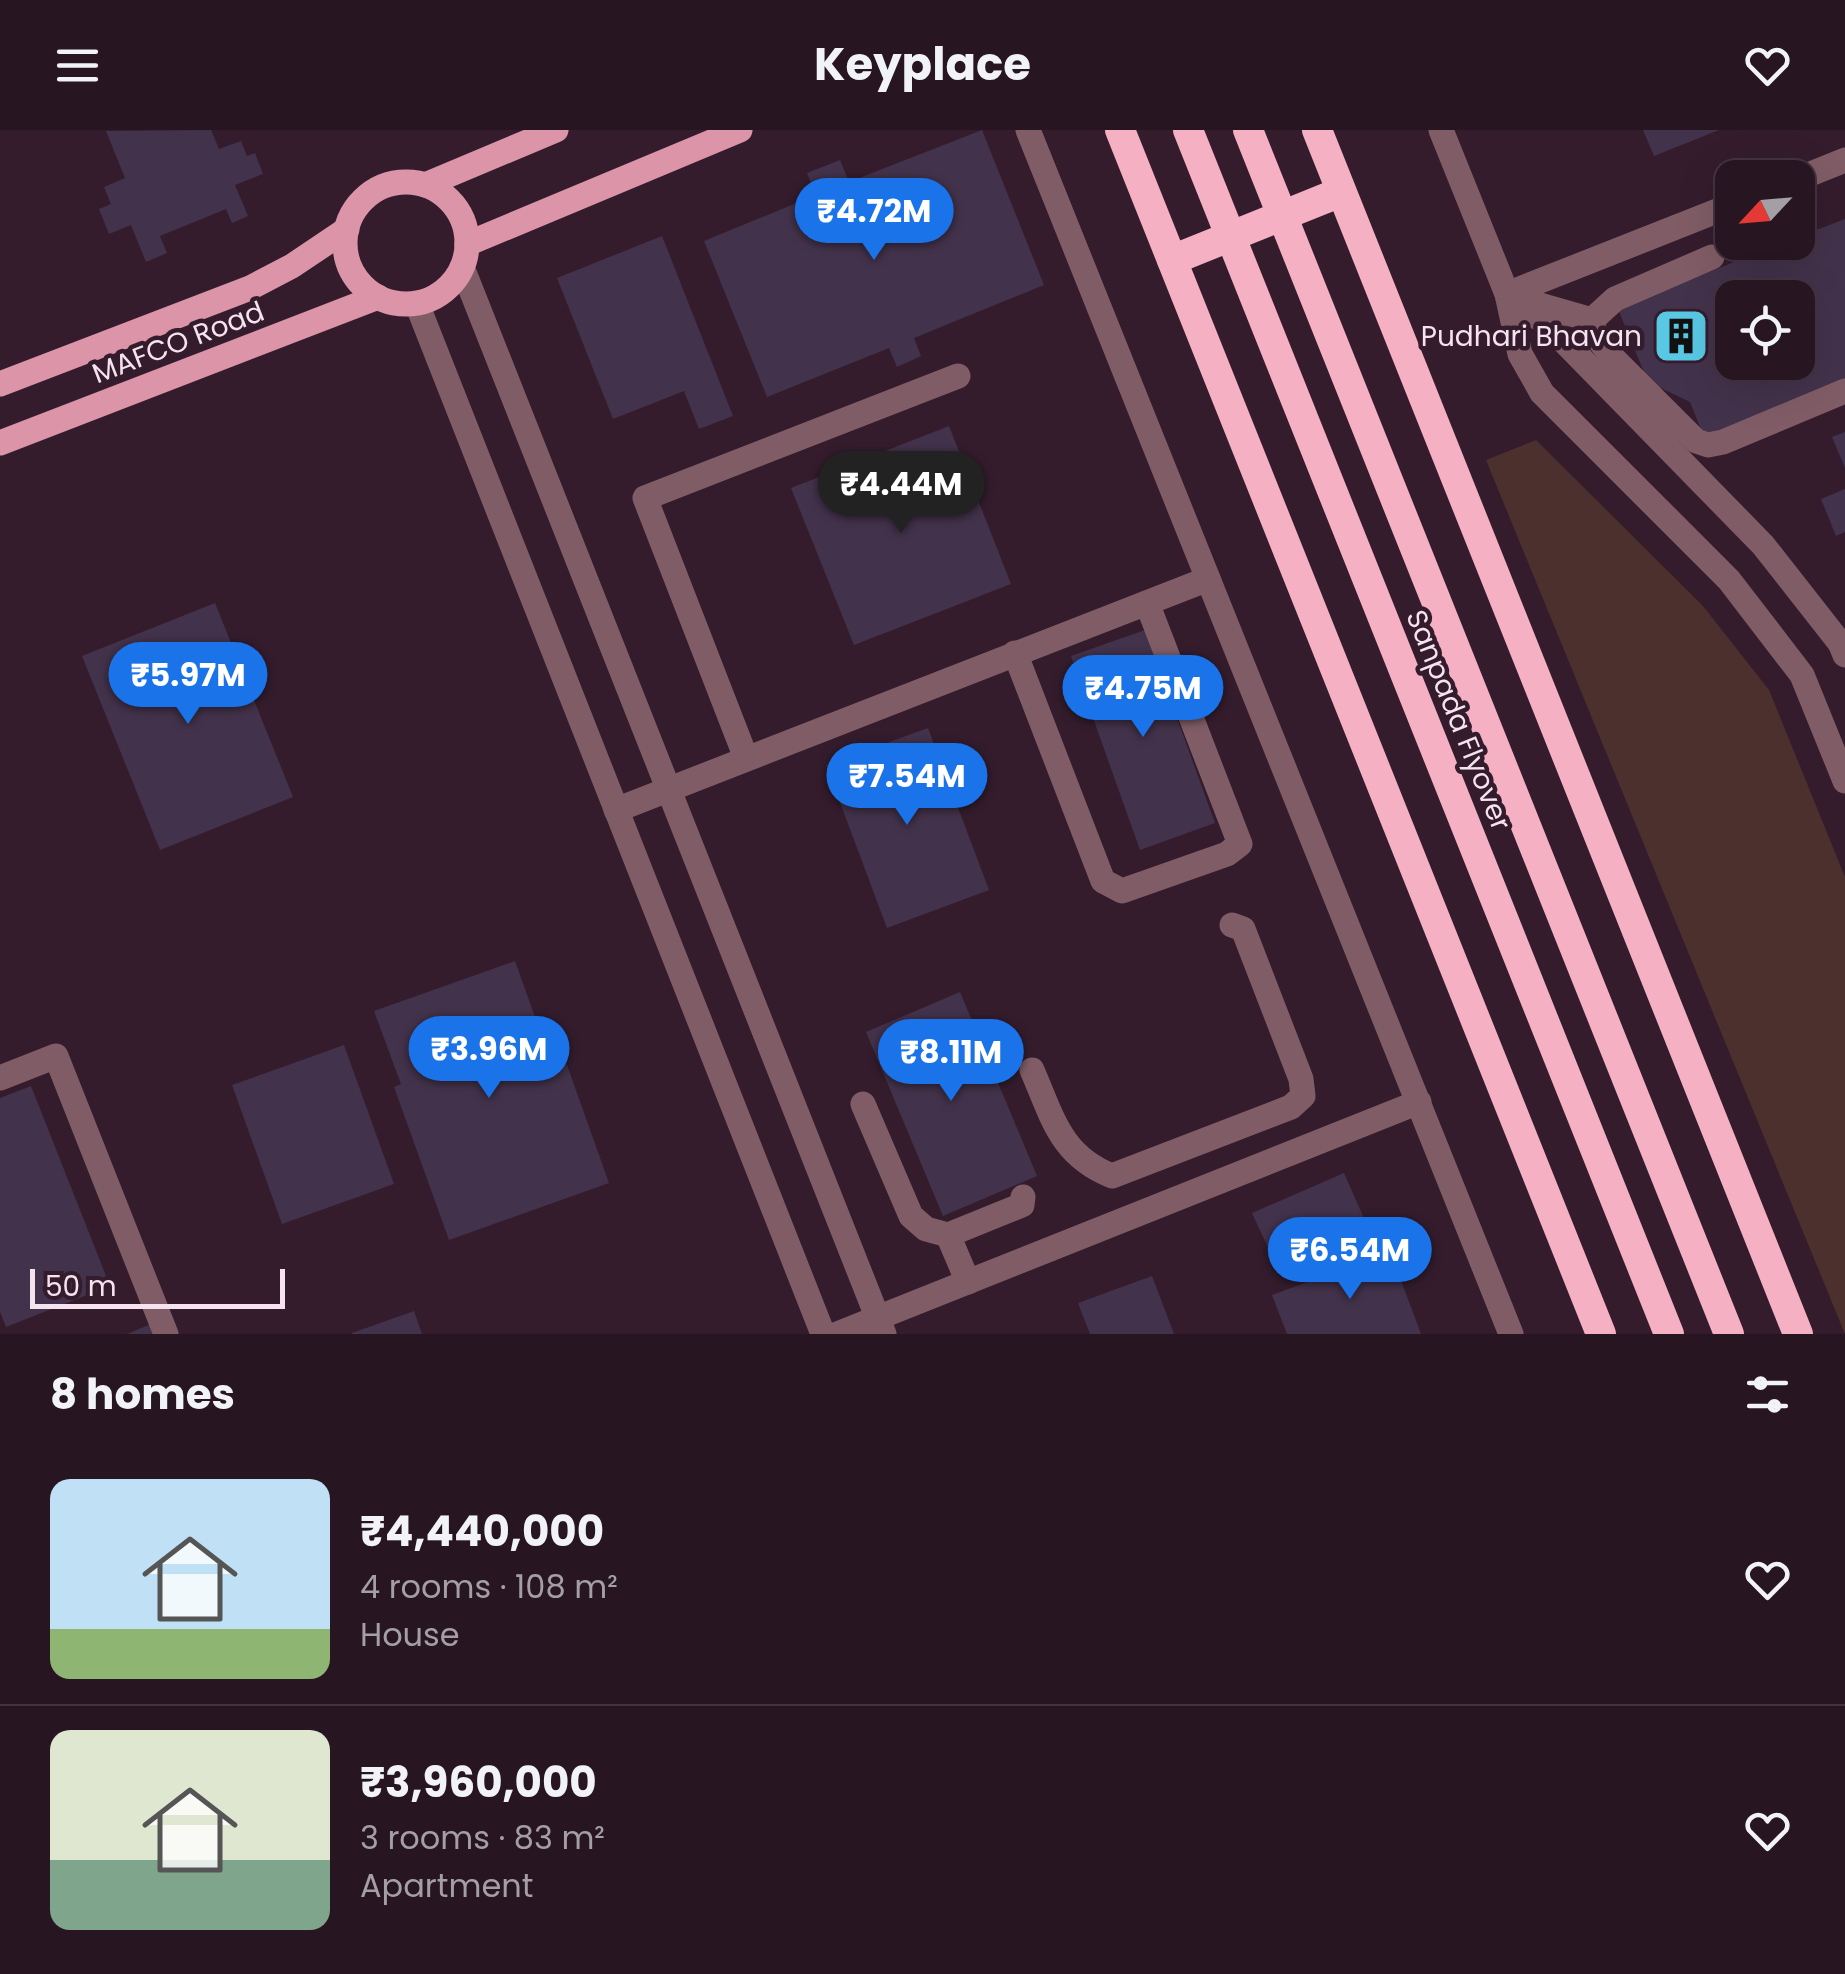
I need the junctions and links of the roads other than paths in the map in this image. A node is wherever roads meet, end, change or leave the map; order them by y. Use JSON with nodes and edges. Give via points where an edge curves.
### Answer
{"nodes":[{"id":1,"x":556,"y":130,"type":"edge"},
{"id":2,"x":740,"y":130,"type":"edge"},
{"id":3,"x":1028,"y":130,"type":"edge"},
{"id":4,"x":1120,"y":130,"type":"edge"},
{"id":5,"x":1188,"y":130,"type":"edge"},
{"id":6,"x":1248,"y":130,"type":"edge"},
{"id":7,"x":1317,"y":130,"type":"edge"},
{"id":8,"x":1441,"y":130,"type":"edge"},
{"id":9,"x":1845,"y":160,"type":"edge"},
{"id":10,"x":1815,"y":172,"type":"edge"},
{"id":11,"x":424,"y":184,"type":"junction"},
{"id":12,"x":1342,"y":192,"type":"junction"},
{"id":13,"x":1715,"y":212,"type":"edge"},
{"id":14,"x":346,"y":229,"type":"junction"},
{"id":15,"x":465,"y":256,"type":"junction"},
{"id":16,"x":1712,"y":257,"type":"dead end"},
{"id":17,"x":1172,"y":260,"type":"junction"},
{"id":18,"x":1507,"y":294,"type":"junction"},
{"id":19,"x":378,"y":298,"type":"junction"},
{"id":20,"x":417,"y":304,"type":"junction"},
{"id":21,"x":1592,"y":320,"type":"junction"},
{"id":22,"x":958,"y":376,"type":"dead end"},
{"id":23,"x":0,"y":384,"type":"edge"},
{"id":24,"x":1845,"y":391,"type":"edge"},
{"id":25,"x":0,"y":443,"type":"edge"},
{"id":26,"x":1208,"y":578,"type":"junction"},
{"id":27,"x":1146,"y":602,"type":"junction"},
{"id":28,"x":1015,"y":652,"type":"junction"},
{"id":29,"x":1845,"y":655,"type":"edge"},
{"id":30,"x":746,"y":758,"type":"junction"},
{"id":31,"x":1845,"y":781,"type":"edge"},
{"id":32,"x":669,"y":789,"type":"junction"},
{"id":33,"x":616,"y":810,"type":"junction"},
{"id":34,"x":1232,"y":926,"type":"dead end"},
{"id":35,"x":1032,"y":1070,"type":"dead end"},
{"id":36,"x":0,"y":1078,"type":"edge"},
{"id":37,"x":1418,"y":1102,"type":"junction"},
{"id":38,"x":863,"y":1104,"type":"dead end"},
{"id":39,"x":1186,"y":1147,"type":"junction"},
{"id":40,"x":1202,"y":1189,"type":"junction"},
{"id":41,"x":1023,"y":1197,"type":"dead end"},
{"id":42,"x":948,"y":1234,"type":"junction"},
{"id":43,"x":968,"y":1282,"type":"junction"},
{"id":44,"x":881,"y":1326,"type":"edge"},
{"id":45,"x":166,"y":1334,"type":"edge"},
{"id":46,"x":823,"y":1334,"type":"edge"},
{"id":47,"x":837,"y":1334,"type":"edge"},
{"id":48,"x":1512,"y":1334,"type":"edge"},
{"id":49,"x":1601,"y":1334,"type":"edge"},
{"id":50,"x":1669,"y":1334,"type":"edge"},
{"id":51,"x":1729,"y":1334,"type":"edge"},
{"id":52,"x":1798,"y":1334,"type":"edge"}],
"edges":[{"from":1,"to":11,"type":"main road"},
{"from":2,"to":15,"type":"main road"},
{"from":3,"to":26,"type":"street"},
{"from":4,"to":17,"type":"highway"},
{"from":5,"to":50,"type":"highway","name":"Sanpada Flyover","bridge":true},
{"from":6,"to":51,"type":"highway","name":"Sanpada Flyover","bridge":true},
{"from":7,"to":12,"type":"highway"},
{"from":8,"to":18,"type":"street"},
{"from":9,"to":10,"type":"street"},
{"from":11,"to":14,"type":"main road","via":[[385,186],[354,210]]},
{"from":11,"to":15,"type":"main road","via":[[456,207]]},
{"from":12,"to":17,"type":"highway"},
{"from":12,"to":52,"type":"highway"},
{"from":13,"to":18,"type":"street"},
{"from":14,"to":19,"type":"main road","via":[[350,269]]},
{"from":14,"to":23,"type":"main road","name":"MAFCO Road","via":[[250,288]]},
{"from":15,"to":20,"type":"main road","via":[[452,284]]},
{"from":15,"to":32,"type":"street"},
{"from":16,"to":21,"type":"street","via":[[1615,299]]},
{"from":17,"to":49,"type":"highway"},
{"from":18,"to":21,"type":"street"},
{"from":18,"to":29,"type":"street","via":[[1548,326],[1763,545]]},
{"from":18,"to":31,"type":"street","via":[[1520,354],[1542,393],[1729,580],[1802,675]]},
{"from":19,"to":20,"type":"main road"},
{"from":19,"to":25,"type":"main road","name":"MAFCO Road"},
{"from":20,"to":33,"type":"street"},
{"from":21,"to":24,"type":"street","via":[[1614,359],[1696,442],[1722,442]]},
{"from":22,"to":30,"type":"street","via":[[645,498]]},
{"from":26,"to":27,"type":"street"},
{"from":26,"to":37,"type":"street"},
{"from":27,"to":28,"type":"street"},
{"from":27,"to":28,"type":"street","via":[[1240,844],[1227,854],[1122,891],[1103,881]]},
{"from":28,"to":30,"type":"street"},
{"from":30,"to":32,"type":"street"},
{"from":32,"to":33,"type":"street"},
{"from":32,"to":44,"type":"street"},
{"from":33,"to":46,"type":"street"},
{"from":34,"to":39,"type":"street","via":[[1243,930],[1303,1096],[1291,1107]]},
{"from":35,"to":39,"type":"street","via":[[1064,1140],[1086,1165],[1112,1176]]},
{"from":36,"to":45,"type":"street","via":[[56,1056]]},
{"from":37,"to":40,"type":"street"},
{"from":37,"to":48,"type":"street"},
{"from":38,"to":42,"type":"street","via":[[912,1216],[926,1229]]},
{"from":39,"to":40,"type":"street"},
{"from":40,"to":43,"type":"street"},
{"from":41,"to":42,"type":"street","via":[[1022,1205]]},
{"from":42,"to":43,"type":"street"},
{"from":43,"to":44,"type":"street"},
{"from":44,"to":47,"type":"street"}]}
